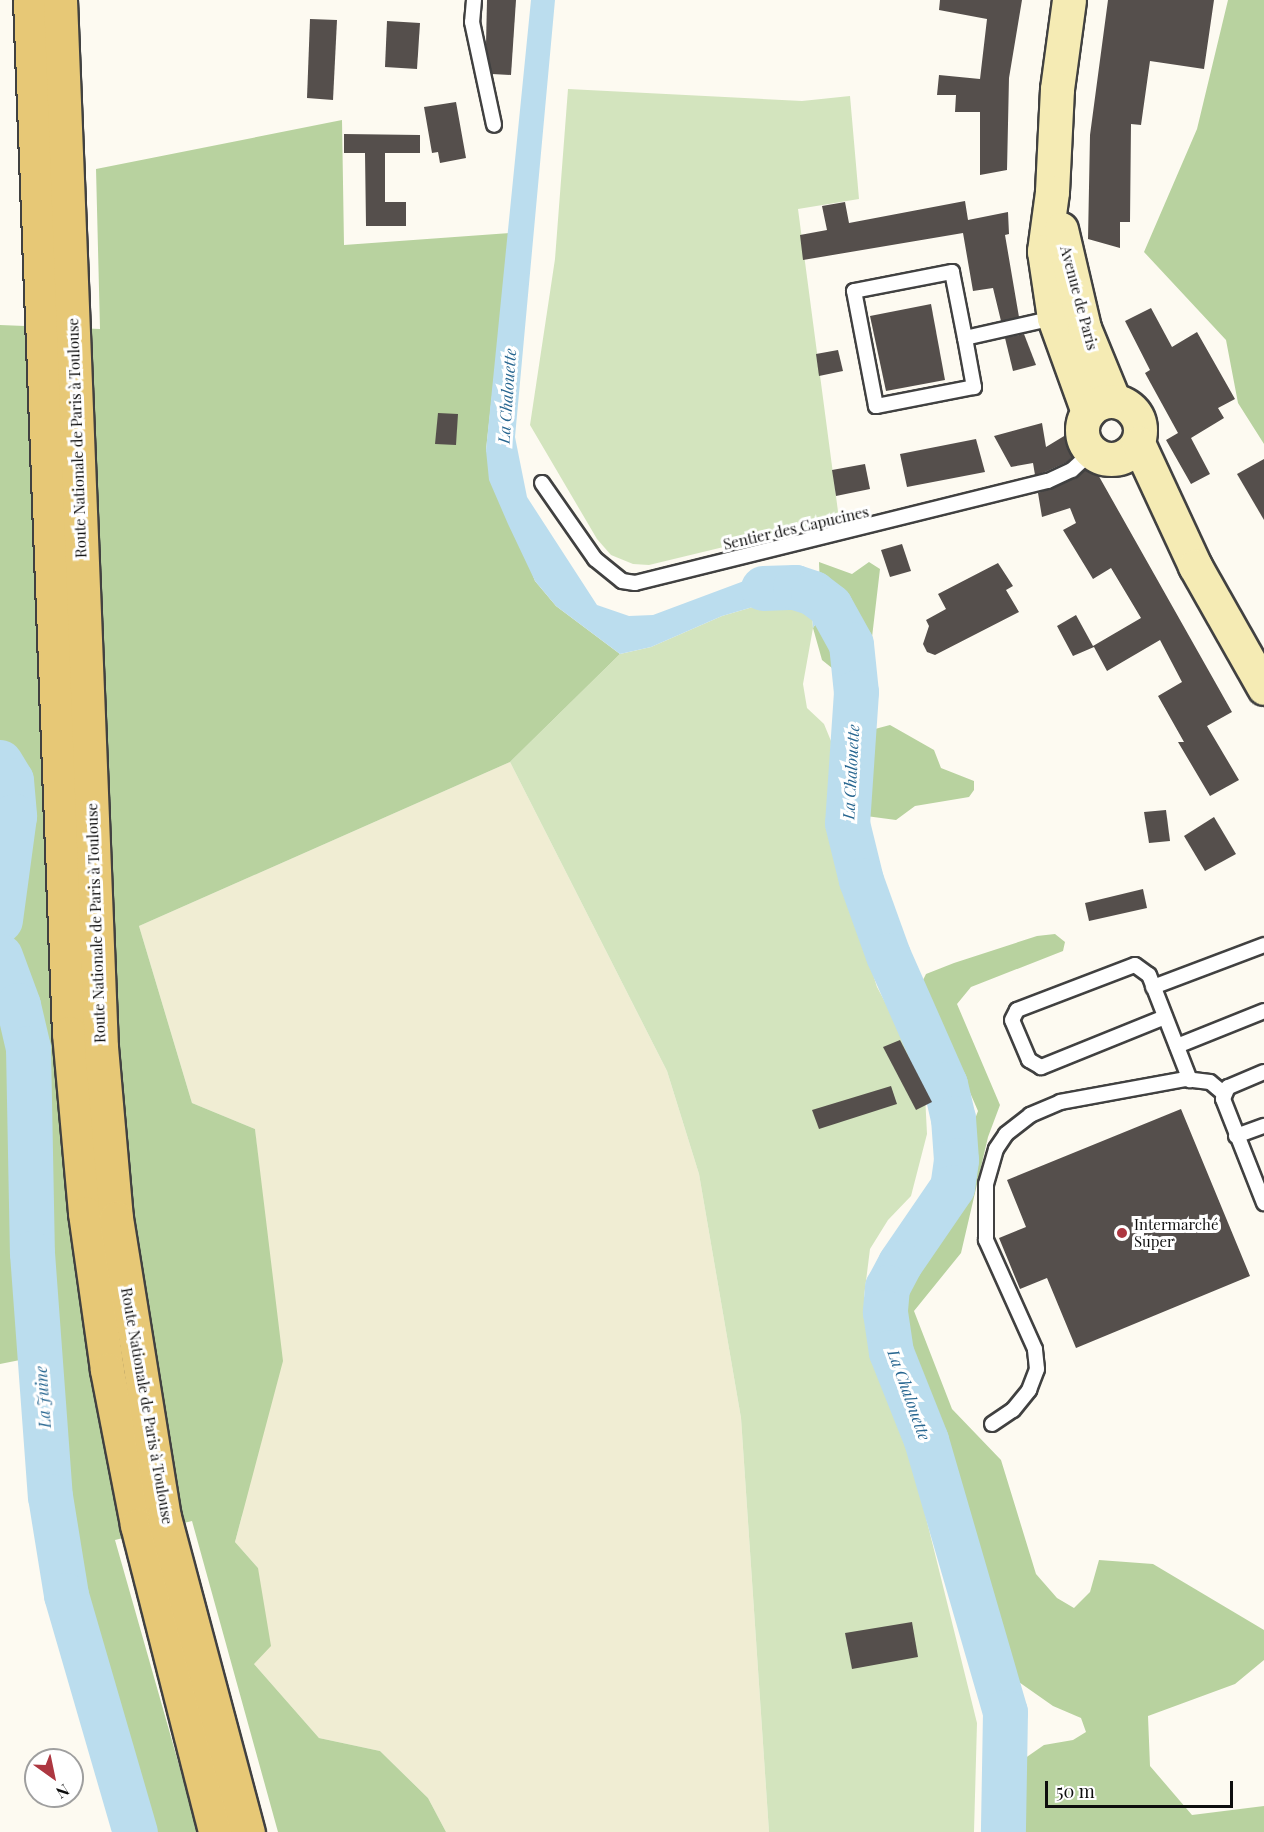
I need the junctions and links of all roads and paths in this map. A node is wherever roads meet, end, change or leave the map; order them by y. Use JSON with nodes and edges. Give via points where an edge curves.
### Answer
{"nodes":[{"id":1,"x":30,"y":0,"type":"edge"},
{"id":2,"x":60,"y":0,"type":"edge"},
{"id":3,"x":474,"y":0,"type":"edge"},
{"id":4,"x":1069,"y":0,"type":"edge"},
{"id":5,"x":494,"y":125,"type":"dead end"},
{"id":6,"x":1069,"y":323,"type":"junction"},
{"id":7,"x":965,"y":338,"type":"junction"},
{"id":8,"x":1101,"y":406,"type":"junction"},
{"id":9,"x":1115,"y":452,"type":"junction"},
{"id":10,"x":542,"y":483,"type":"dead end"},
{"id":11,"x":1264,"y":688,"type":"edge"},
{"id":12,"x":1264,"y":945,"type":"edge"},
{"id":13,"x":1153,"y":987,"type":"junction"},
{"id":14,"x":1264,"y":1011,"type":"edge"},
{"id":15,"x":1165,"y":1017,"type":"junction"},
{"id":16,"x":1177,"y":1046,"type":"junction"},
{"id":17,"x":1264,"y":1072,"type":"edge"},
{"id":18,"x":1190,"y":1080,"type":"junction"},
{"id":19,"x":1223,"y":1093,"type":"junction"},
{"id":20,"x":1264,"y":1126,"type":"edge"},
{"id":21,"x":1236,"y":1136,"type":"junction"},
{"id":22,"x":1263,"y":1197,"type":"edge"},
{"id":23,"x":992,"y":1424,"type":"dead end"},
{"id":24,"x":215,"y":1832,"type":"edge"},
{"id":25,"x":248,"y":1832,"type":"edge"}],
"edges":[{"from":1,"to":24,"type":"main road","name":"Route Nationale de Paris à Toulouse","via":[[69,1033],[85,1213],[107,1370],[137,1525]]},
{"from":2,"to":25,"type":"main road","name":"Route Nationale de Paris à Toulouse","via":[[101,1047],[116,1218],[164,1517]]},
{"from":3,"to":5,"type":"lane","via":[[472,22]]},
{"from":4,"to":6,"type":"main road","name":"Avenue de Paris","via":[[1057,89],[1052,192]]},
{"from":6,"to":7,"type":"lane"},
{"from":6,"to":8,"type":"main road","name":"Avenue de Paris"},
{"from":7,"to":7,"type":"lane","via":[[952,272],[854,291],[876,406],[974,387]]},
{"from":8,"to":9,"type":"main road","via":[[1082,429]]},
{"from":8,"to":9,"type":"main road","via":[[1137,415],[1141,428]]},
{"from":9,"to":10,"type":"lane","name":"Sentier des Capucines","via":[[1048,481],[635,583],[622,581],[595,560]]},
{"from":9,"to":11,"type":"main road","via":[[1195,566]]},
{"from":12,"to":13,"type":"lane"},
{"from":13,"to":15,"type":"lane"},
{"from":13,"to":15,"type":"lane","via":[[1142,968],[1125,965],[1017,1010],[1012,1020],[1029,1060],[1041,1067]]},
{"from":14,"to":16,"type":"lane"},
{"from":15,"to":16,"type":"lane"},
{"from":16,"to":18,"type":"lane"},
{"from":17,"to":19,"type":"lane"},
{"from":18,"to":19,"type":"lane","via":[[1210,1082]]},
{"from":18,"to":23,"type":"lane","via":[[1060,1102],[1030,1115],[1006,1134],[996,1149],[986,1185],[986,1240],[1035,1349],[1037,1368],[1029,1390],[1012,1410]]},
{"from":19,"to":21,"type":"lane"},
{"from":20,"to":21,"type":"lane"},
{"from":21,"to":22,"type":"lane"}]}
